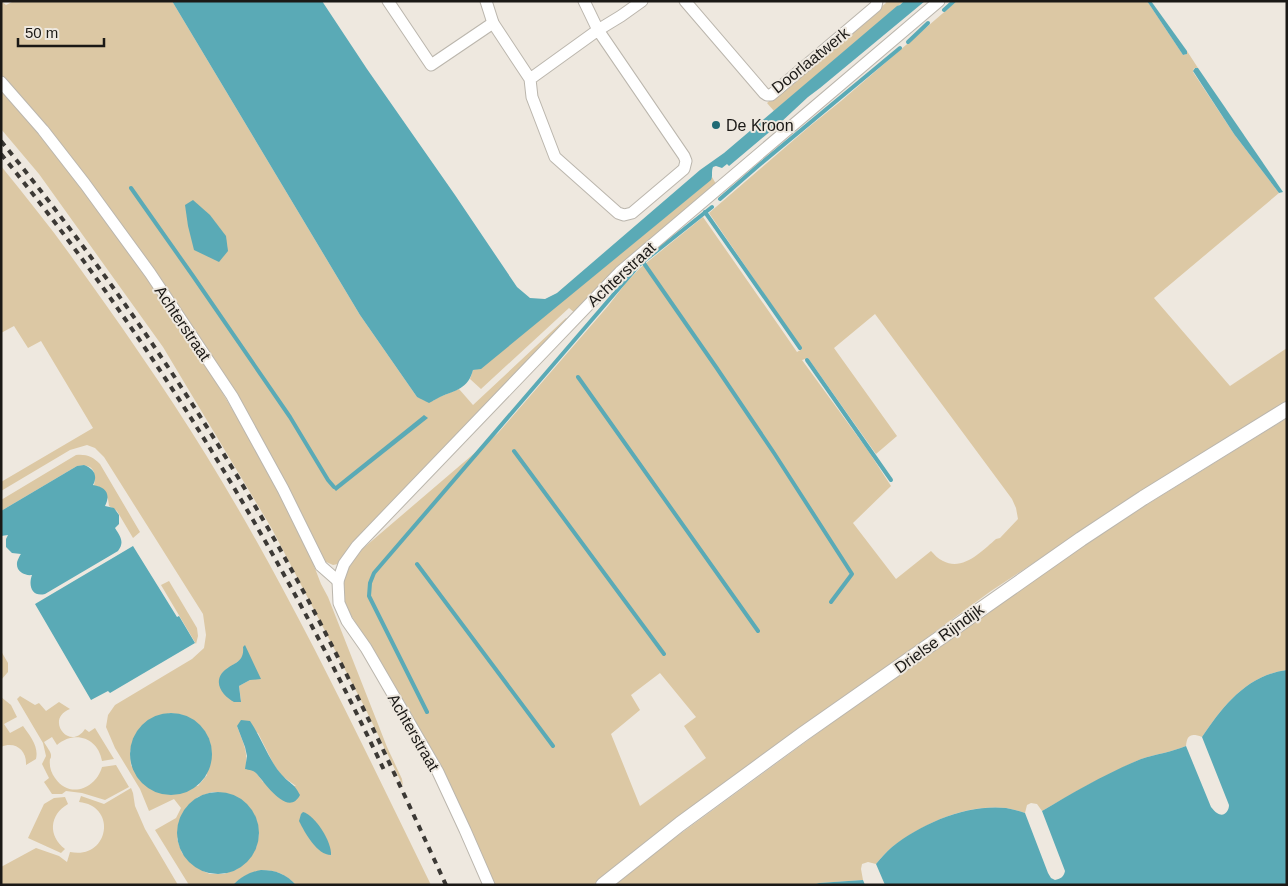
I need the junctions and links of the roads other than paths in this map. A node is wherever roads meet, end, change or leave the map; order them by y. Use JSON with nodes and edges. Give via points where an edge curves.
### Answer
{"nodes":[{"id":1,"x":388,"y":1,"type":"edge"},
{"id":2,"x":486,"y":1,"type":"edge"},
{"id":3,"x":584,"y":1,"type":"edge"},
{"id":4,"x":642,"y":1,"type":"edge"},
{"id":5,"x":685,"y":1,"type":"edge"},
{"id":6,"x":877,"y":1,"type":"edge"},
{"id":7,"x":939,"y":1,"type":"edge"},
{"id":8,"x":493,"y":23,"type":"junction"},
{"id":9,"x":598,"y":30,"type":"junction"},
{"id":10,"x":530,"y":79,"type":"junction"},
{"id":11,"x":1,"y":82,"type":"edge"},
{"id":12,"x":1287,"y":409,"type":"edge"},
{"id":13,"x":338,"y":582,"type":"junction"},
{"id":14,"x":489,"y":885,"type":"edge"},
{"id":15,"x":603,"y":885,"type":"edge"}],
"edges":[{"from":1,"to":8,"type":"street","via":[[431,65]]},
{"from":2,"to":8,"type":"street"},
{"from":3,"to":9,"type":"street"},
{"from":4,"to":9,"type":"street"},
{"from":5,"to":6,"type":"street","name":"Doorlaatwerk","via":[[767,95],[771,95],[876,6]]},
{"from":7,"to":13,"type":"street","name":"Achterstraat","via":[[620,272],[357,546],[344,564]]},
{"from":8,"to":10,"type":"street"},
{"from":9,"to":10,"type":"street"},
{"from":9,"to":10,"type":"street","via":[[686,161],[684,169],[632,212],[624,216],[618,214],[555,156],[532,98]]},
{"from":11,"to":13,"type":"street","name":"Achterstraat","via":[[43,130],[150,273],[232,396],[321,566]]},
{"from":12,"to":15,"type":"street","name":"Drielse Rijndijk","via":[[1119,513],[1026,577],[803,734]]},
{"from":13,"to":14,"type":"street","name":"Achterstraat","via":[[339,603],[347,621],[438,772]]}]}
